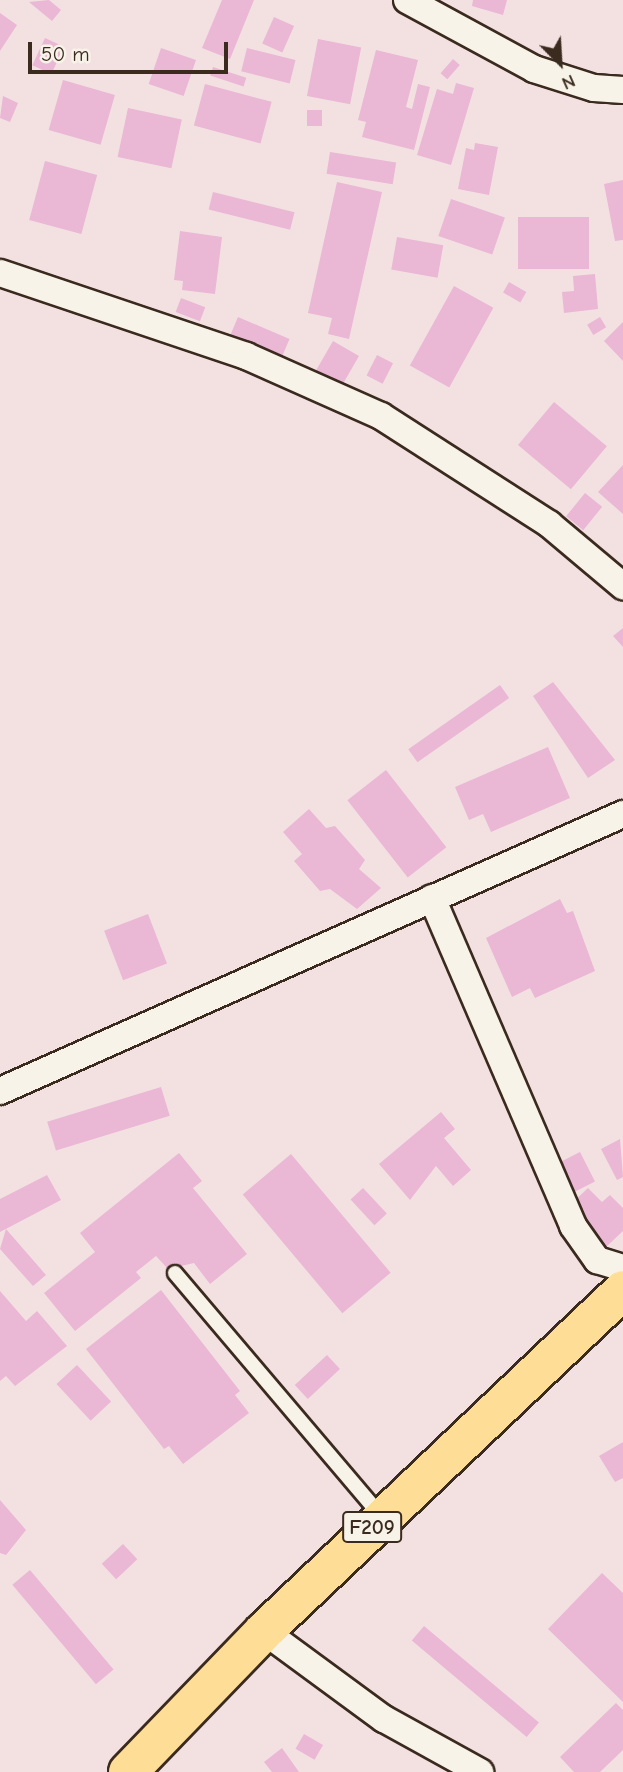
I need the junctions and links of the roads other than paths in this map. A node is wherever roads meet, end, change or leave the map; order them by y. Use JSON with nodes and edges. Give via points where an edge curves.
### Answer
{"nodes":[{"id":1,"x":407,"y":0,"type":"edge"},
{"id":2,"x":623,"y":90,"type":"edge"},
{"id":3,"x":0,"y":273,"type":"edge"},
{"id":4,"x":623,"y":586,"type":"edge"},
{"id":5,"x":623,"y":814,"type":"edge"},
{"id":6,"x":432,"y":898,"type":"junction"},
{"id":7,"x":0,"y":1091,"type":"edge"},
{"id":8,"x":623,"y":1268,"type":"edge"},
{"id":9,"x":175,"y":1273,"type":"dead end"},
{"id":10,"x":623,"y":1290,"type":"edge"},
{"id":11,"x":382,"y":1517,"type":"junction"},
{"id":12,"x":264,"y":1631,"type":"junction"},
{"id":13,"x":128,"y":1772,"type":"edge"},
{"id":14,"x":480,"y":1772,"type":"edge"}],
"edges":[{"from":1,"to":2,"type":"street","via":[[534,69],[594,88]]},
{"from":3,"to":4,"type":"street","via":[[246,356],[381,416],[549,524]]},
{"from":5,"to":6,"type":"street"},
{"from":6,"to":7,"type":"street"},
{"from":6,"to":8,"type":"street","via":[[573,1226],[597,1260]]},
{"from":9,"to":11,"type":"lane"},
{"from":10,"to":11,"type":"main road","number":"F209"},
{"from":11,"to":12,"type":"main road","number":"F209"},
{"from":12,"to":13,"type":"main road","number":"F209"},
{"from":12,"to":14,"type":"street","via":[[384,1719]]}]}
